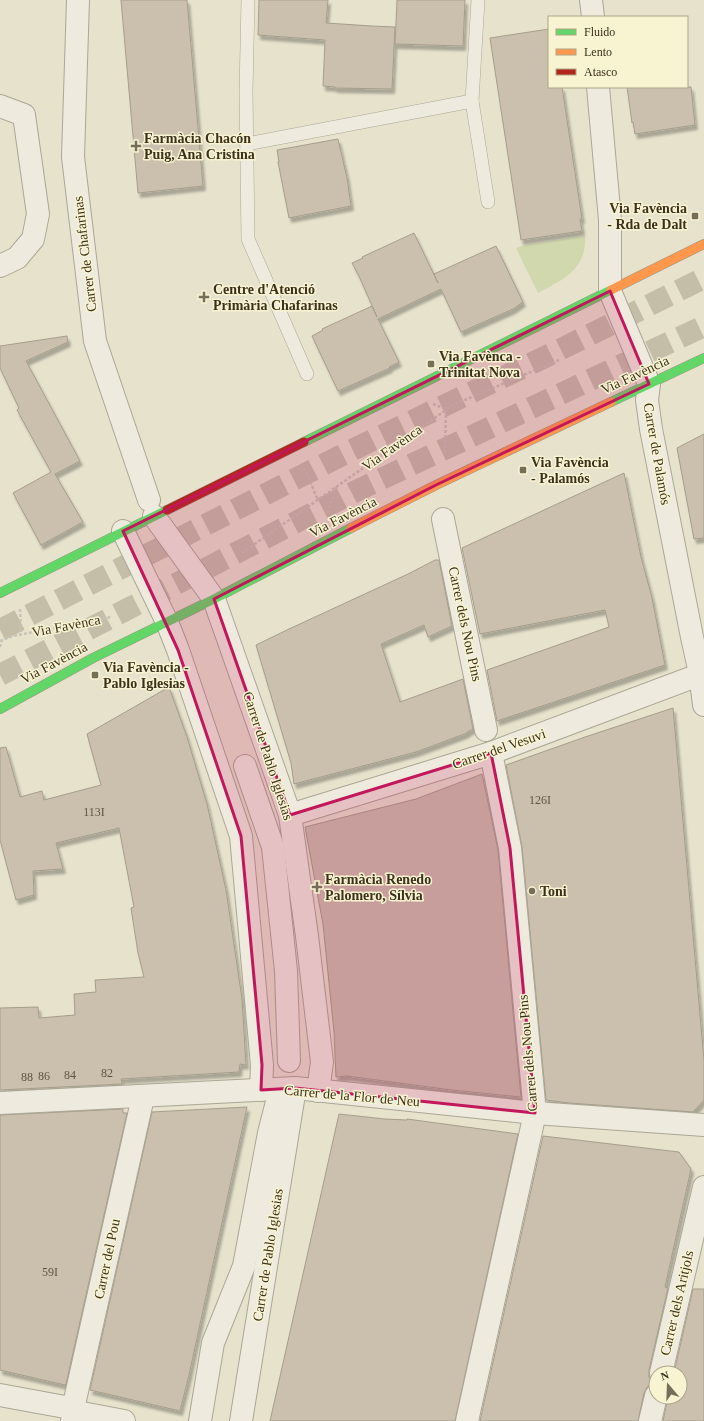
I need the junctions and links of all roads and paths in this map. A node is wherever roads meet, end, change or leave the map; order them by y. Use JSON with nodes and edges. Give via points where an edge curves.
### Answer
{"nodes":[{"id":1,"x":78,"y":0,"type":"edge"},
{"id":2,"x":248,"y":0,"type":"edge"},
{"id":3,"x":478,"y":0,"type":"edge"},
{"id":4,"x":591,"y":0,"type":"edge"},
{"id":5,"x":592,"y":16,"type":"edge"},
{"id":6,"x":598,"y":88,"type":"edge"},
{"id":7,"x":472,"y":101,"type":"junction"},
{"id":8,"x":0,"y":106,"type":"edge"},
{"id":9,"x":247,"y":144,"type":"junction"},
{"id":10,"x":488,"y":202,"type":"dead end"},
{"id":11,"x":704,"y":244,"type":"edge"},
{"id":12,"x":8,"y":262,"type":"edge"},
{"id":13,"x":610,"y":291,"type":"junction"},
{"id":14,"x":704,"y":358,"type":"edge"},
{"id":15,"x":559,"y":360,"type":"dead end"},
{"id":16,"x":307,"y":374,"type":"dead end"},
{"id":17,"x":649,"y":384,"type":"junction"},
{"id":18,"x":446,"y":410,"type":"junction"},
{"id":19,"x":445,"y":456,"type":"dead end"},
{"id":20,"x":304,"y":467,"type":"dead end"},
{"id":21,"x":337,"y":486,"type":"junction"},
{"id":22,"x":318,"y":500,"type":"junction"},
{"id":23,"x":152,"y":508,"type":"junction"},
{"id":24,"x":325,"y":519,"type":"dead end"},
{"id":25,"x":443,"y":519,"type":"dead end"},
{"id":26,"x":123,"y":531,"type":"junction"},
{"id":27,"x":242,"y":554,"type":"dead end"},
{"id":28,"x":0,"y":593,"type":"edge"},
{"id":29,"x":214,"y":599,"type":"junction"},
{"id":30,"x":20,"y":604,"type":"dead end"},
{"id":31,"x":111,"y":617,"type":"dead end"},
{"id":32,"x":167,"y":622,"type":"junction"},
{"id":33,"x":22,"y":634,"type":"junction"},
{"id":34,"x":1,"y":640,"type":"edge"},
{"id":35,"x":0,"y":647,"type":"edge"},
{"id":36,"x":702,"y":673,"type":"edge"},
{"id":37,"x":704,"y":706,"type":"edge"},
{"id":38,"x":0,"y":709,"type":"edge"},
{"id":39,"x":486,"y":730,"type":"dead end"},
{"id":40,"x":491,"y":753,"type":"junction"},
{"id":41,"x":245,"y":766,"type":"dead end"},
{"id":42,"x":290,"y":816,"type":"junction"},
{"id":43,"x":289,"y":1061,"type":"dead end"},
{"id":44,"x":318,"y":1091,"type":"junction"},
{"id":45,"x":278,"y":1092,"type":"junction"},
{"id":46,"x":143,"y":1097,"type":"junction"},
{"id":47,"x":0,"y":1103,"type":"edge"},
{"id":48,"x":535,"y":1113,"type":"junction"},
{"id":49,"x":704,"y":1125,"type":"edge"},
{"id":50,"x":704,"y":1187,"type":"edge"},
{"id":51,"x":663,"y":1365,"type":"edge"},
{"id":52,"x":0,"y":1395,"type":"edge"},
{"id":53,"x":654,"y":1405,"type":"edge"},
{"id":54,"x":73,"y":1415,"type":"edge"},
{"id":55,"x":124,"y":1421,"type":"edge"},
{"id":56,"x":200,"y":1421,"type":"edge"},
{"id":57,"x":241,"y":1421,"type":"edge"},
{"id":58,"x":467,"y":1421,"type":"edge"},
{"id":59,"x":650,"y":1421,"type":"edge"}],
"edges":[{"from":1,"to":23,"type":"street","name":"Carrer de Chafarinas","via":[[73,157],[95,341]]},
{"from":2,"to":9,"type":"lane"},
{"from":3,"to":7,"type":"lane"},
{"from":4,"to":5,"type":"street"},
{"from":6,"to":13,"type":"street","name":"Carrer de Palamós","via":[[610,220]]},
{"from":7,"to":9,"type":"lane"},
{"from":7,"to":10,"type":"lane"},
{"from":8,"to":12,"type":"street","via":[[24,114],[38,214],[33,239]]},
{"from":9,"to":16,"type":"lane","via":[[248,239]]},
{"from":11,"to":13,"type":"street"},
{"from":13,"to":17,"type":"street","name":"Carrer de Palamós"},
{"from":13,"to":23,"type":"street"},
{"from":14,"to":17,"type":"street","name":"Via Favència"},
{"from":15,"to":18,"type":"path","name":"Via Favènca"},
{"from":17,"to":29,"type":"street","name":"Via Favència","via":[[436,486]]},
{"from":17,"to":36,"type":"street","name":"Carrer de Palamós","via":[[647,400],[655,454],[692,638]]},
{"from":18,"to":19,"type":"path","name":"Via Favènca"},
{"from":18,"to":21,"type":"path","name":"Via Favènca"},
{"from":20,"to":22,"type":"path"},
{"from":21,"to":22,"type":"path","name":"Via Favènca"},
{"from":21,"to":24,"type":"path"},
{"from":22,"to":27,"type":"path","name":"Via Favènca"},
{"from":23,"to":26,"type":"street"},
{"from":23,"to":29,"type":"street","name":"Carrer de Pablo Iglesias"},
{"from":25,"to":39,"type":"street","name":"Carrer dels Nou Pins"},
{"from":26,"to":28,"type":"street"},
{"from":26,"to":32,"type":"street","name":"Carrer de Pablo Iglesias"},
{"from":29,"to":32,"type":"street","name":"Via Favència"},
{"from":29,"to":42,"type":"street","name":"Carrer de Pablo Iglesias"},
{"from":30,"to":33,"type":"path","name":"Via Favènca"},
{"from":31,"to":33,"type":"path","name":"Via Favènca"},
{"from":32,"to":38,"type":"street","name":"Via Favència","via":[[93,658]]},
{"from":32,"to":45,"type":"street","name":"Carrer de Pablo Iglesias","via":[[241,836],[262,1065]]},
{"from":33,"to":34,"type":"path","name":"Via Favènca"},
{"from":34,"to":35,"type":"path","name":"Via Favènca"},
{"from":36,"to":37,"type":"street","name":"Carrer de Palamós"},
{"from":36,"to":40,"type":"street","name":"Carrer del Vesuvi"},
{"from":40,"to":42,"type":"street","name":"Carrer del Vesuvi"},
{"from":40,"to":48,"type":"street","name":"Carrer dels Nou Pins","via":[[510,848]]},
{"from":41,"to":43,"type":"street","name":"Carrer de Pablo Iglesias","via":[[273,847],[286,971]]},
{"from":42,"to":44,"type":"street","name":"Carrer de Pablo Iglesias","via":[[322,1062]]},
{"from":44,"to":45,"type":"street","name":"Carrer de la Flor de Neu"},
{"from":44,"to":48,"type":"street","name":"Carrer de la Flor de Neu"},
{"from":45,"to":46,"type":"street","name":"Carrer de la Flor de Neu"},
{"from":45,"to":56,"type":"street","name":"Carrer de Pablo Iglesias","via":[[244,1266],[213,1343]]},
{"from":45,"to":57,"type":"street","name":"Carrer de Pablo Iglesias"},
{"from":46,"to":47,"type":"street","name":"Carrer de la Flor de Neu"},
{"from":46,"to":54,"type":"street","name":"Carrer del Pou"},
{"from":48,"to":49,"type":"street","name":"Carrer de la Flor de Neu"},
{"from":48,"to":58,"type":"street","name":"Carrer dels Nou Pins"},
{"from":50,"to":51,"type":"street","name":"Carrer dels Aritjols"},
{"from":52,"to":54,"type":"street"},
{"from":53,"to":59,"type":"street"},
{"from":54,"to":55,"type":"street","via":[[82,1413]]}]}
